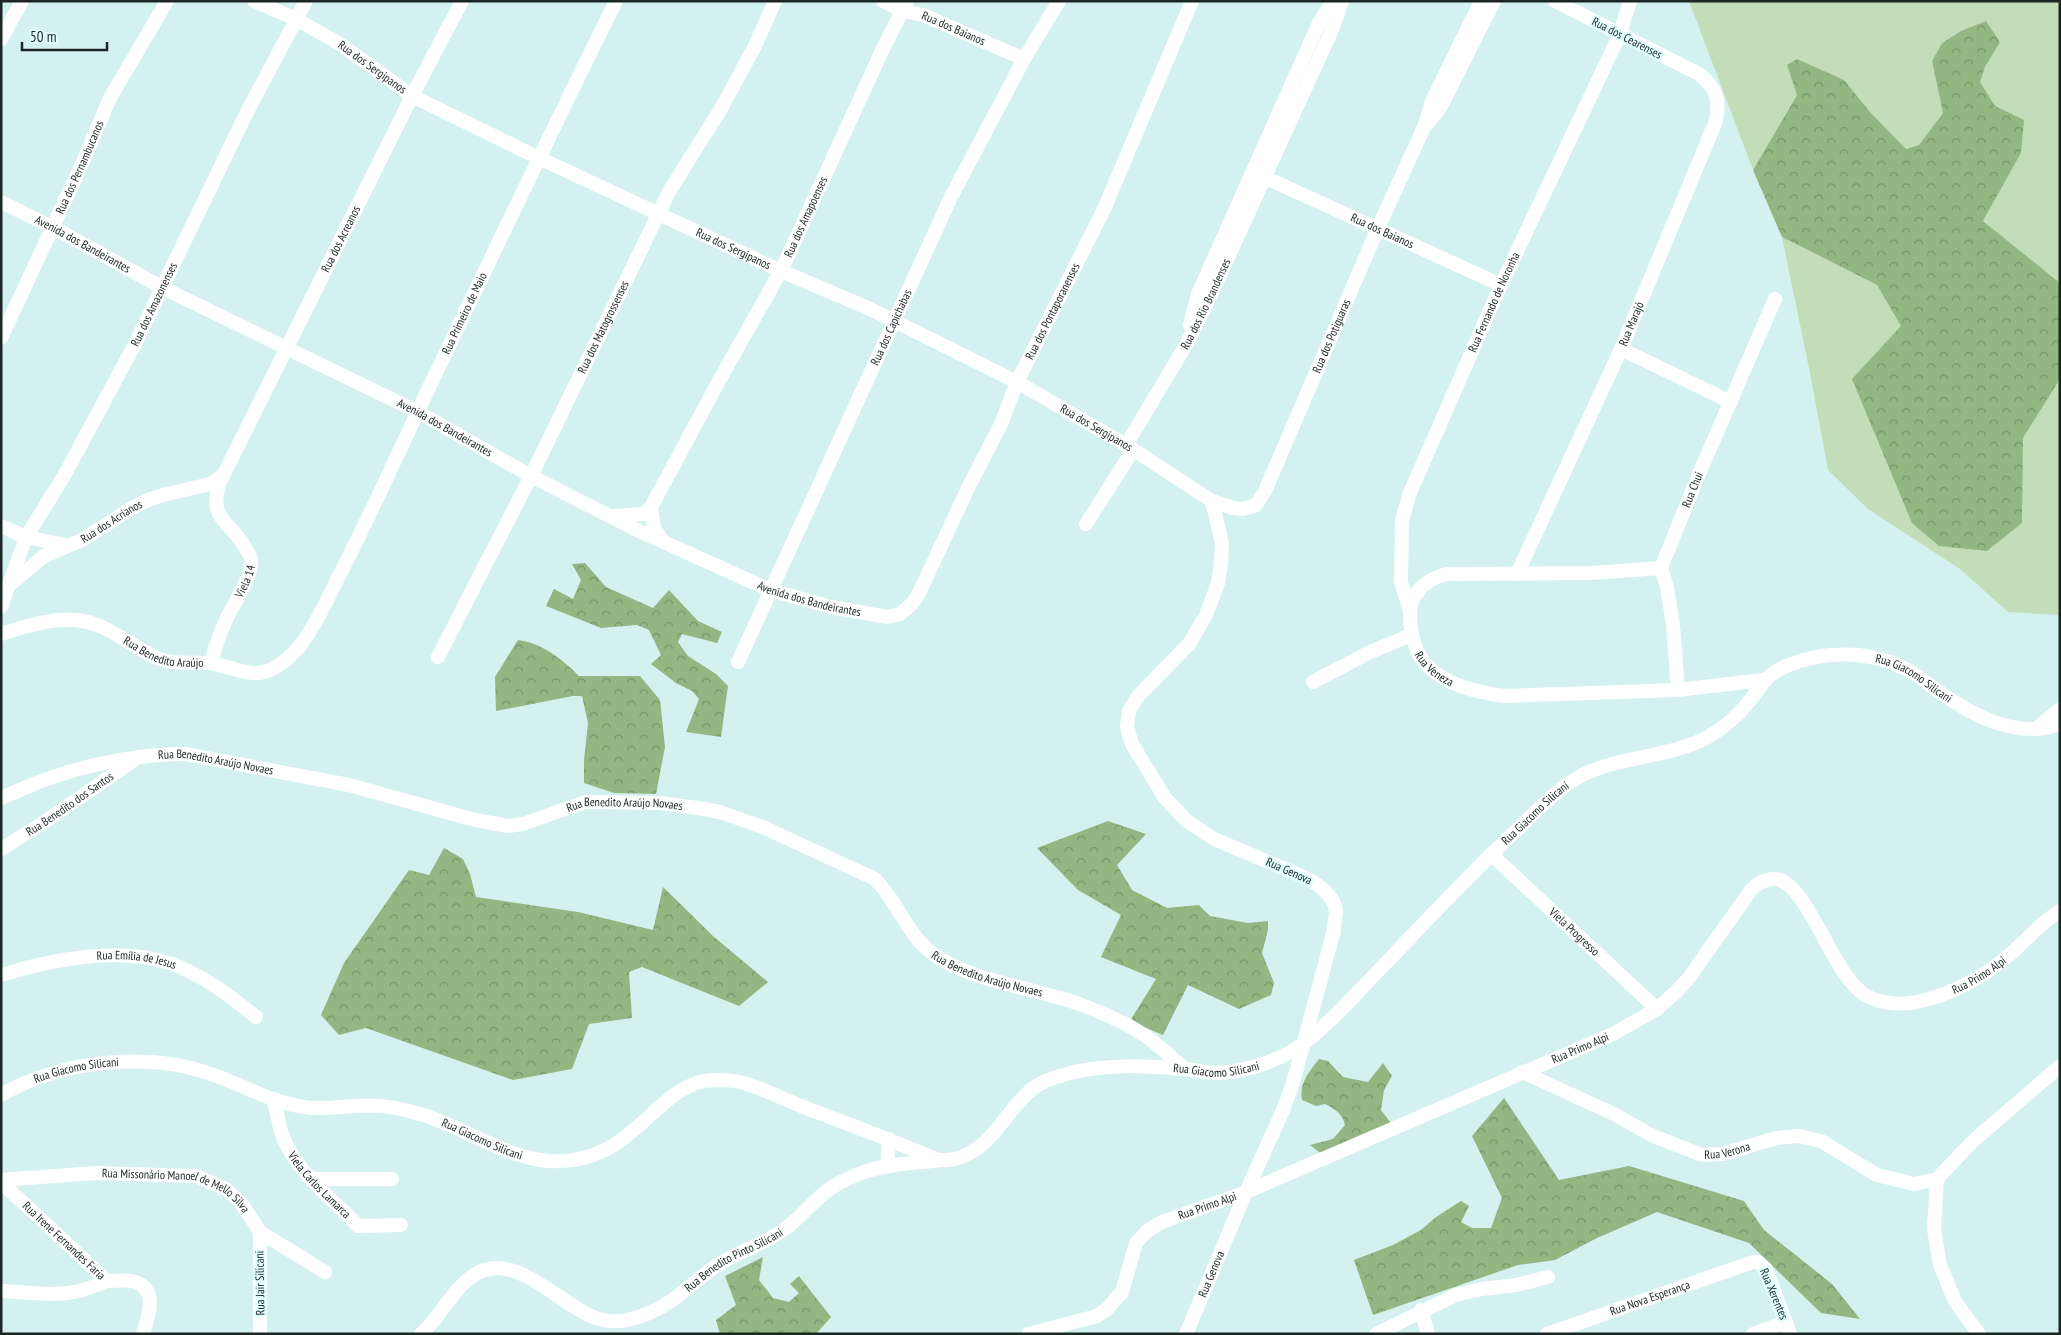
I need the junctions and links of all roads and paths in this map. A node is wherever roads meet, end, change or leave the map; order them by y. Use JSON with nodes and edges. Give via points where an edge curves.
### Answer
{"nodes":[{"id":1,"x":22,"y":1,"type":"edge"},
{"id":2,"x":167,"y":1,"type":"edge"},
{"id":3,"x":254,"y":1,"type":"edge"},
{"id":4,"x":306,"y":1,"type":"edge"},
{"id":5,"x":462,"y":1,"type":"edge"},
{"id":6,"x":616,"y":1,"type":"edge"},
{"id":7,"x":775,"y":1,"type":"edge"},
{"id":8,"x":883,"y":1,"type":"edge"},
{"id":9,"x":1059,"y":1,"type":"edge"},
{"id":10,"x":1192,"y":1,"type":"edge"},
{"id":11,"x":1333,"y":1,"type":"edge"},
{"id":12,"x":1342,"y":1,"type":"edge"},
{"id":13,"x":1481,"y":1,"type":"edge"},
{"id":14,"x":1494,"y":1,"type":"edge"},
{"id":15,"x":1554,"y":1,"type":"edge"},
{"id":16,"x":1630,"y":1,"type":"edge"},
{"id":17,"x":905,"y":6,"type":"edge"},
{"id":18,"x":296,"y":18,"type":"junction"},
{"id":19,"x":1620,"y":34,"type":"junction"},
{"id":20,"x":1,"y":39,"type":"edge"},
{"id":21,"x":1024,"y":59,"type":"junction"},
{"id":22,"x":1699,"y":74,"type":"joint"},
{"id":23,"x":412,"y":96,"type":"junction"},
{"id":24,"x":1426,"y":125,"type":"junction"},
{"id":25,"x":539,"y":158,"type":"junction"},
{"id":26,"x":1264,"y":177,"type":"junction"},
{"id":27,"x":1,"y":202,"type":"edge"},
{"id":28,"x":659,"y":214,"type":"junction"},
{"id":29,"x":52,"y":227,"type":"junction"},
{"id":30,"x":1378,"y":228,"type":"junction"},
{"id":31,"x":781,"y":271,"type":"junction"},
{"id":32,"x":1501,"y":285,"type":"junction"},
{"id":33,"x":163,"y":288,"type":"junction"},
{"id":34,"x":1775,"y":299,"type":"dead end"},
{"id":35,"x":894,"y":321,"type":"junction"},
{"id":36,"x":1,"y":338,"type":"edge"},
{"id":37,"x":1186,"y":345,"type":"junction"},
{"id":38,"x":286,"y":348,"type":"junction"},
{"id":39,"x":1622,"y":349,"type":"junction"},
{"id":40,"x":1017,"y":382,"type":"junction"},
{"id":41,"x":1731,"y":402,"type":"junction"},
{"id":42,"x":418,"y":412,"type":"junction"},
{"id":43,"x":1130,"y":448,"type":"junction"},
{"id":44,"x":222,"y":476,"type":"junction"},
{"id":45,"x":531,"y":476,"type":"junction"},
{"id":46,"x":1212,"y":501,"type":"junction"},
{"id":47,"x":651,"y":508,"type":"junction"},
{"id":48,"x":611,"y":517,"type":"junction"},
{"id":49,"x":1086,"y":524,"type":"dead end"},
{"id":50,"x":1,"y":526,"type":"edge"},
{"id":51,"x":26,"y":537,"type":"junction"},
{"id":52,"x":664,"y":542,"type":"junction"},
{"id":53,"x":65,"y":546,"type":"junction"},
{"id":54,"x":1660,"y":568,"type":"junction"},
{"id":55,"x":1517,"y":574,"type":"junction"},
{"id":56,"x":9,"y":586,"type":"junction"},
{"id":57,"x":770,"y":590,"type":"junction"},
{"id":58,"x":1,"y":607,"type":"edge"},
{"id":59,"x":1411,"y":613,"type":"junction"},
{"id":60,"x":900,"y":614,"type":"joint"},
{"id":61,"x":313,"y":626,"type":"joint"},
{"id":62,"x":1,"y":634,"type":"edge"},
{"id":63,"x":1411,"y":635,"type":"junction"},
{"id":64,"x":438,"y":657,"type":"dead end"},
{"id":65,"x":738,"y":662,"type":"dead end"},
{"id":66,"x":211,"y":663,"type":"junction"},
{"id":67,"x":1763,"y":680,"type":"junction"},
{"id":68,"x":1313,"y":682,"type":"dead end"},
{"id":69,"x":1678,"y":690,"type":"junction"},
{"id":70,"x":2060,"y":709,"type":"edge"},
{"id":71,"x":2060,"y":724,"type":"edge"},
{"id":72,"x":2036,"y":728,"type":"junction"},
{"id":73,"x":138,"y":757,"type":"junction"},
{"id":74,"x":1,"y":798,"type":"edge"},
{"id":75,"x":1,"y":849,"type":"edge"},
{"id":76,"x":1491,"y":854,"type":"junction"},
{"id":77,"x":2060,"y":911,"type":"edge"},
{"id":78,"x":1,"y":975,"type":"edge"},
{"id":79,"x":1657,"y":1009,"type":"junction"},
{"id":80,"x":256,"y":1017,"type":"dead end"},
{"id":81,"x":1303,"y":1044,"type":"junction"},
{"id":82,"x":2060,"y":1066,"type":"edge"},
{"id":83,"x":1185,"y":1069,"type":"junction"},
{"id":84,"x":1522,"y":1072,"type":"junction"},
{"id":85,"x":1044,"y":1081,"type":"joint"},
{"id":86,"x":1,"y":1095,"type":"edge"},
{"id":87,"x":273,"y":1100,"type":"junction"},
{"id":88,"x":889,"y":1139,"type":"junction"},
{"id":89,"x":939,"y":1161,"type":"junction"},
{"id":90,"x":887,"y":1166,"type":"junction"},
{"id":91,"x":311,"y":1179,"type":"junction"},
{"id":92,"x":392,"y":1179,"type":"dead end"},
{"id":93,"x":1937,"y":1179,"type":"junction"},
{"id":94,"x":1,"y":1181,"type":"edge"},
{"id":95,"x":1246,"y":1192,"type":"junction"},
{"id":96,"x":401,"y":1225,"type":"dead end"},
{"id":97,"x":260,"y":1232,"type":"junction"},
{"id":98,"x":1752,"y":1262,"type":"joint"},
{"id":99,"x":325,"y":1272,"type":"dead end"},
{"id":100,"x":1548,"y":1277,"type":"dead end"},
{"id":101,"x":108,"y":1281,"type":"junction"},
{"id":102,"x":1,"y":1291,"type":"edge"},
{"id":103,"x":1421,"y":1310,"type":"junction"},
{"id":104,"x":1788,"y":1328,"type":"edge"},
{"id":105,"x":1578,"y":1329,"type":"edge"},
{"id":106,"x":143,"y":1334,"type":"edge"},
{"id":107,"x":260,"y":1334,"type":"edge"},
{"id":108,"x":421,"y":1334,"type":"edge"},
{"id":109,"x":1028,"y":1334,"type":"edge"},
{"id":110,"x":1186,"y":1334,"type":"edge"},
{"id":111,"x":1376,"y":1334,"type":"edge"},
{"id":112,"x":1428,"y":1334,"type":"edge"},
{"id":113,"x":1547,"y":1334,"type":"edge"},
{"id":114,"x":1753,"y":1334,"type":"edge"},
{"id":115,"x":1978,"y":1334,"type":"edge"}],
"edges":[{"from":1,"to":20,"type":"street"},
{"from":2,"to":29,"type":"street","name":"Rua dos Pernambucanos","via":[[110,98]]},
{"from":3,"to":18,"type":"street","name":"Rua dos Sergipanos"},
{"from":4,"to":18,"type":"street","name":"Rua dos Amazonenses"},
{"from":5,"to":23,"type":"street","name":"Rua dos Acreanos"},
{"from":6,"to":25,"type":"street","name":"Rua Primeiro de Maio"},
{"from":7,"to":28,"type":"street","name":"Rua dos Matogrossenses","via":[[722,107],[670,190]]},
{"from":8,"to":17,"type":"street","name":"Rua dos Baianos"},
{"from":9,"to":21,"type":"street","name":"Rua dos Capichabas"},
{"from":10,"to":40,"type":"street","name":"Rua dos Pontaporanenses","via":[[1105,207]]},
{"from":11,"to":37,"type":"street","name":"Rua dos Rio Brandenses","via":[[1319,24],[1198,294]]},
{"from":12,"to":26,"type":"street","name":"Rua dos Rio Brandenses","via":[[1331,32]]},
{"from":13,"to":24,"type":"street","name":"Rua dos Potiguaras","via":[[1432,101]]},
{"from":14,"to":24,"type":"street","name":"Rua dos Potiguaras","via":[[1441,106]]},
{"from":15,"to":19,"type":"street","name":"Rua dos Cearenses"},
{"from":16,"to":19,"type":"street","name":"Rua Fernando de Noronha"},
{"from":17,"to":21,"type":"street","name":"Rua dos Baianos"},
{"from":17,"to":31,"type":"street","name":"Rua dos Amapoenses"},
{"from":18,"to":23,"type":"street","name":"Rua dos Sergipanos","via":[[340,44]]},
{"from":18,"to":33,"type":"street","name":"Rua dos Amazonenses","via":[[198,211]]},
{"from":19,"to":22,"type":"street","name":"Rua dos Cearenses"},
{"from":19,"to":32,"type":"street","name":"Rua Fernando de Noronha"},
{"from":21,"to":35,"type":"street","name":"Rua dos Capichabas","via":[[952,197]]},
{"from":22,"to":39,"type":"street","name":"Rua Marajó","via":[[1715,90],[1716,121]]},
{"from":23,"to":25,"type":"street","name":"Rua dos Sergipanos"},
{"from":23,"to":38,"type":"street","name":"Rua dos Acreanos"},
{"from":24,"to":30,"type":"street","name":"Rua dos Potiguaras"},
{"from":25,"to":28,"type":"street","name":"Rua dos Sergipanos"},
{"from":25,"to":42,"type":"street","name":"Rua Primeiro de Maio"},
{"from":26,"to":30,"type":"street","name":"Rua dos Baianos"},
{"from":26,"to":37,"type":"street","name":"Rua dos Rio Brandenses"},
{"from":27,"to":29,"type":"street","name":"Avenida dos Bandeirantes"},
{"from":28,"to":31,"type":"street","name":"Rua dos Sergipanos"},
{"from":28,"to":45,"type":"street","name":"Rua dos Matogrossenses"},
{"from":29,"to":33,"type":"street","name":"Avenida dos Bandeirantes"},
{"from":29,"to":36,"type":"street","name":"Rua dos Pernambucanos"},
{"from":30,"to":32,"type":"street","name":"Rua dos Baianos"},
{"from":30,"to":46,"type":"street","name":"Rua dos Potiguaras","via":[[1265,491],[1256,505],[1243,509]]},
{"from":31,"to":35,"type":"street","name":"Rua dos Sergipanos"},
{"from":31,"to":47,"type":"street","name":"Rua dos Amapoenses"},
{"from":32,"to":59,"type":"street","name":"Rua Fernando de Noronha","via":[[1409,495],[1402,521],[1401,582]]},
{"from":33,"to":38,"type":"street","name":"Avenida dos Bandeirantes"},
{"from":33,"to":51,"type":"street","name":"Rua dos Amazonenses","via":[[68,468]]},
{"from":34,"to":41,"type":"street","name":"Rua Chui"},
{"from":35,"to":40,"type":"street","name":"Rua dos Sergipanos"},
{"from":35,"to":57,"type":"street","name":"Rua dos Capichabas"},
{"from":37,"to":43,"type":"street"},
{"from":38,"to":42,"type":"street","name":"Avenida dos Bandeirantes"},
{"from":38,"to":44,"type":"street","name":"Rua dos Acreanos"},
{"from":39,"to":41,"type":"street"},
{"from":39,"to":55,"type":"street","name":"Rua Marajó"},
{"from":40,"to":43,"type":"street","name":"Rua dos Sergipanos"},
{"from":40,"to":60,"type":"street","name":"Rua dos Pontaporanenses","via":[[1002,422],[919,593]]},
{"from":41,"to":54,"type":"street","name":"Rua Chui"},
{"from":42,"to":45,"type":"street","name":"Avenida dos Bandeirantes"},
{"from":42,"to":61,"type":"street","name":"Rua Primeiro de Maio"},
{"from":43,"to":46,"type":"street","name":"Rua dos Sergipanos"},
{"from":43,"to":49,"type":"street"},
{"from":44,"to":53,"type":"street","name":"Rua dos Acrianos","via":[[210,484],[150,499],[82,540]]},
{"from":44,"to":66,"type":"street","name":"Viela 14","via":[[216,494],[216,511],[252,558],[251,570],[226,620]]},
{"from":45,"to":48,"type":"street","name":"Avenida dos Bandeirantes"},
{"from":45,"to":64,"type":"street","name":"Rua dos Matogrossenses"},
{"from":46,"to":81,"type":"street","name":"Rua Genova","via":[[1222,543],[1221,564],[1206,615],[1189,644],[1138,696],[1129,711],[1127,726],[1132,744],[1165,798],[1188,822],[1214,839],[1304,877],[1319,885],[1330,897],[1336,910],[1334,930]]},
{"from":47,"to":48,"type":"street","via":[[643,514]]},
{"from":47,"to":52,"type":"street","via":[[654,529]]},
{"from":48,"to":52,"type":"street","name":"Avenida dos Bandeirantes"},
{"from":50,"to":51,"type":"street"},
{"from":51,"to":53,"type":"street"},
{"from":51,"to":56,"type":"street","name":"Rua dos Amazonenses"},
{"from":52,"to":57,"type":"street","name":"Avenida dos Bandeirantes"},
{"from":53,"to":56,"type":"street","name":"Rua dos Acrianos","via":[[34,562]]},
{"from":54,"to":55,"type":"street","name":"Rua Veneza"},
{"from":54,"to":69,"type":"street","via":[[1667,587],[1673,625]]},
{"from":55,"to":59,"type":"street","name":"Rua Veneza","via":[[1436,576],[1414,595]]},
{"from":56,"to":58,"type":"street","name":"Rua dos Amazonenses"},
{"from":57,"to":60,"type":"street","name":"Avenida dos Bandeirantes","via":[[887,618]]},
{"from":57,"to":65,"type":"street","name":"Rua dos Capichabas"},
{"from":59,"to":63,"type":"street","name":"Rua Veneza"},
{"from":61,"to":66,"type":"street","name":"Rua Benedito Araújo","via":[[295,651],[269,671],[245,672]]},
{"from":62,"to":66,"type":"street","name":"Rua Benedito Araújo","via":[[50,621],[84,621],[101,626],[159,659],[177,663]]},
{"from":63,"to":68,"type":"street"},
{"from":63,"to":69,"type":"street","name":"Rua Veneza","via":[[1415,650],[1425,664],[1459,686],[1481,693],[1504,696]]},
{"from":67,"to":69,"type":"street","name":"Rua Veneza"},
{"from":67,"to":72,"type":"street","name":"Rua Giacomo Silicani","via":[[1784,667],[1806,660],[1827,655],[1862,656],[1907,669],[1963,708],[1987,720]]},
{"from":67,"to":76,"type":"street","name":"Rua Giacomo Silicani","via":[[1732,721],[1707,737],[1680,749],[1597,768],[1576,779]]},
{"from":70,"to":72,"type":"street"},
{"from":71,"to":72,"type":"street","name":"Rua Giacomo Silicani"},
{"from":73,"to":74,"type":"street","name":"Rua Benedito Araújo Novaes","via":[[59,775]]},
{"from":73,"to":75,"type":"street","name":"Rua Benedito dos Santos"},
{"from":73,"to":83,"type":"street","name":"Rua Benedito Araújo Novaes","via":[[185,754],[349,785],[508,826],[598,801],[676,804],[720,812],[789,838],[875,879],[916,939],[940,958],[984,978],[1078,1004],[1126,1024]]},
{"from":76,"to":79,"type":"street","name":"Viela Progresso"},
{"from":76,"to":81,"type":"street","name":"Rua Giacomo Silicani","via":[[1343,1008]]},
{"from":77,"to":79,"type":"street","name":"Rua Primo Alpi","via":[[2007,958],[1980,977],[1916,1002],[1887,1003],[1866,995],[1850,982],[1803,900],[1789,884],[1775,878],[1762,880],[1750,890],[1688,980]]},
{"from":78,"to":80,"type":"street","name":"Rua Emília de Jesus","via":[[91,957],[145,958],[189,972],[228,995]]},
{"from":79,"to":84,"type":"street","name":"Rua Primo Alpi","via":[[1613,1034]]},
{"from":81,"to":83,"type":"street","name":"Rua Giacomo Silicani","via":[[1277,1059],[1244,1069],[1214,1073]]},
{"from":81,"to":95,"type":"street","name":"Rua Genova","via":[[1284,1108]]},
{"from":82,"to":93,"type":"street","via":[[1972,1142]]},
{"from":83,"to":85,"type":"street","name":"Rua Giacomo Silicani","via":[[1108,1067]]},
{"from":84,"to":93,"type":"street","name":"Rua Verona","via":[[1614,1114],[1653,1136],[1702,1154],[1723,1154],[1776,1138],[1799,1136],[1821,1141],[1876,1174],[1914,1184]]},
{"from":84,"to":95,"type":"street","name":"Rua Primo Alpi"},
{"from":85,"to":89,"type":"street","name":"Rua Benedito Pinto Silicani","via":[[1023,1098],[978,1148],[967,1155]]},
{"from":86,"to":87,"type":"street","name":"Rua Giacomo Silicani","via":[[61,1070],[95,1064],[157,1063],[214,1075]]},
{"from":87,"to":88,"type":"street","name":"Rua Giacomo Silicani","via":[[327,1109],[355,1105],[409,1111],[530,1159],[563,1162],[588,1158],[618,1144],[662,1104],[688,1087],[701,1082],[740,1082]]},
{"from":87,"to":91,"type":"street","name":"Viela Carlos Lamarca","via":[[283,1138]]},
{"from":88,"to":89,"type":"street","name":"Rua Giacomo Silicani"},
{"from":88,"to":90,"type":"street"},
{"from":89,"to":90,"type":"street","name":"Rua Benedito Pinto Silicani"},
{"from":90,"to":108,"type":"street","name":"Rua Benedito Pinto Silicani","via":[[869,1169],[843,1180],[787,1228],[720,1263],[682,1293],[645,1315],[617,1321],[604,1320],[577,1308],[535,1282],[497,1268],[486,1269],[466,1281]]},
{"from":91,"to":92,"type":"street"},
{"from":91,"to":96,"type":"street","name":"Viela Carlos Lamarca","via":[[358,1226]]},
{"from":93,"to":115,"type":"street","via":[[1934,1228],[1940,1265],[1955,1301]]},
{"from":94,"to":97,"type":"street","name":"Rua Missonário Manoel de Mello Silva","via":[[95,1173],[196,1176],[226,1189],[241,1203]]},
{"from":94,"to":101,"type":"street","name":"Rua Irene Fernandes Faria"},
{"from":95,"to":109,"type":"street","name":"Rua Primo Alpi","via":[[1162,1222],[1146,1231],[1136,1243],[1122,1292],[1097,1316]]},
{"from":95,"to":110,"type":"street","name":"Rua Genova"},
{"from":97,"to":99,"type":"street","name":"Rua Missonário Manoel de Mello Silva"},
{"from":97,"to":107,"type":"street","name":"Rua Jair Silicani"},
{"from":98,"to":104,"type":"street","name":"Rua Xerentes","via":[[1758,1262],[1766,1269]]},
{"from":98,"to":105,"type":"street","name":"Rua Nova Esperança"},
{"from":100,"to":103,"type":"street","via":[[1456,1294]]},
{"from":101,"to":102,"type":"street","via":[[76,1293],[56,1295]]},
{"from":101,"to":106,"type":"street","name":"Rua Irene Fernandes Faria","via":[[135,1282],[149,1295],[151,1307]]},
{"from":103,"to":111,"type":"street"},
{"from":103,"to":112,"type":"street"},
{"from":104,"to":114,"type":"street"},
{"from":105,"to":113,"type":"street","name":"Rua Nova Esperança"}]}
